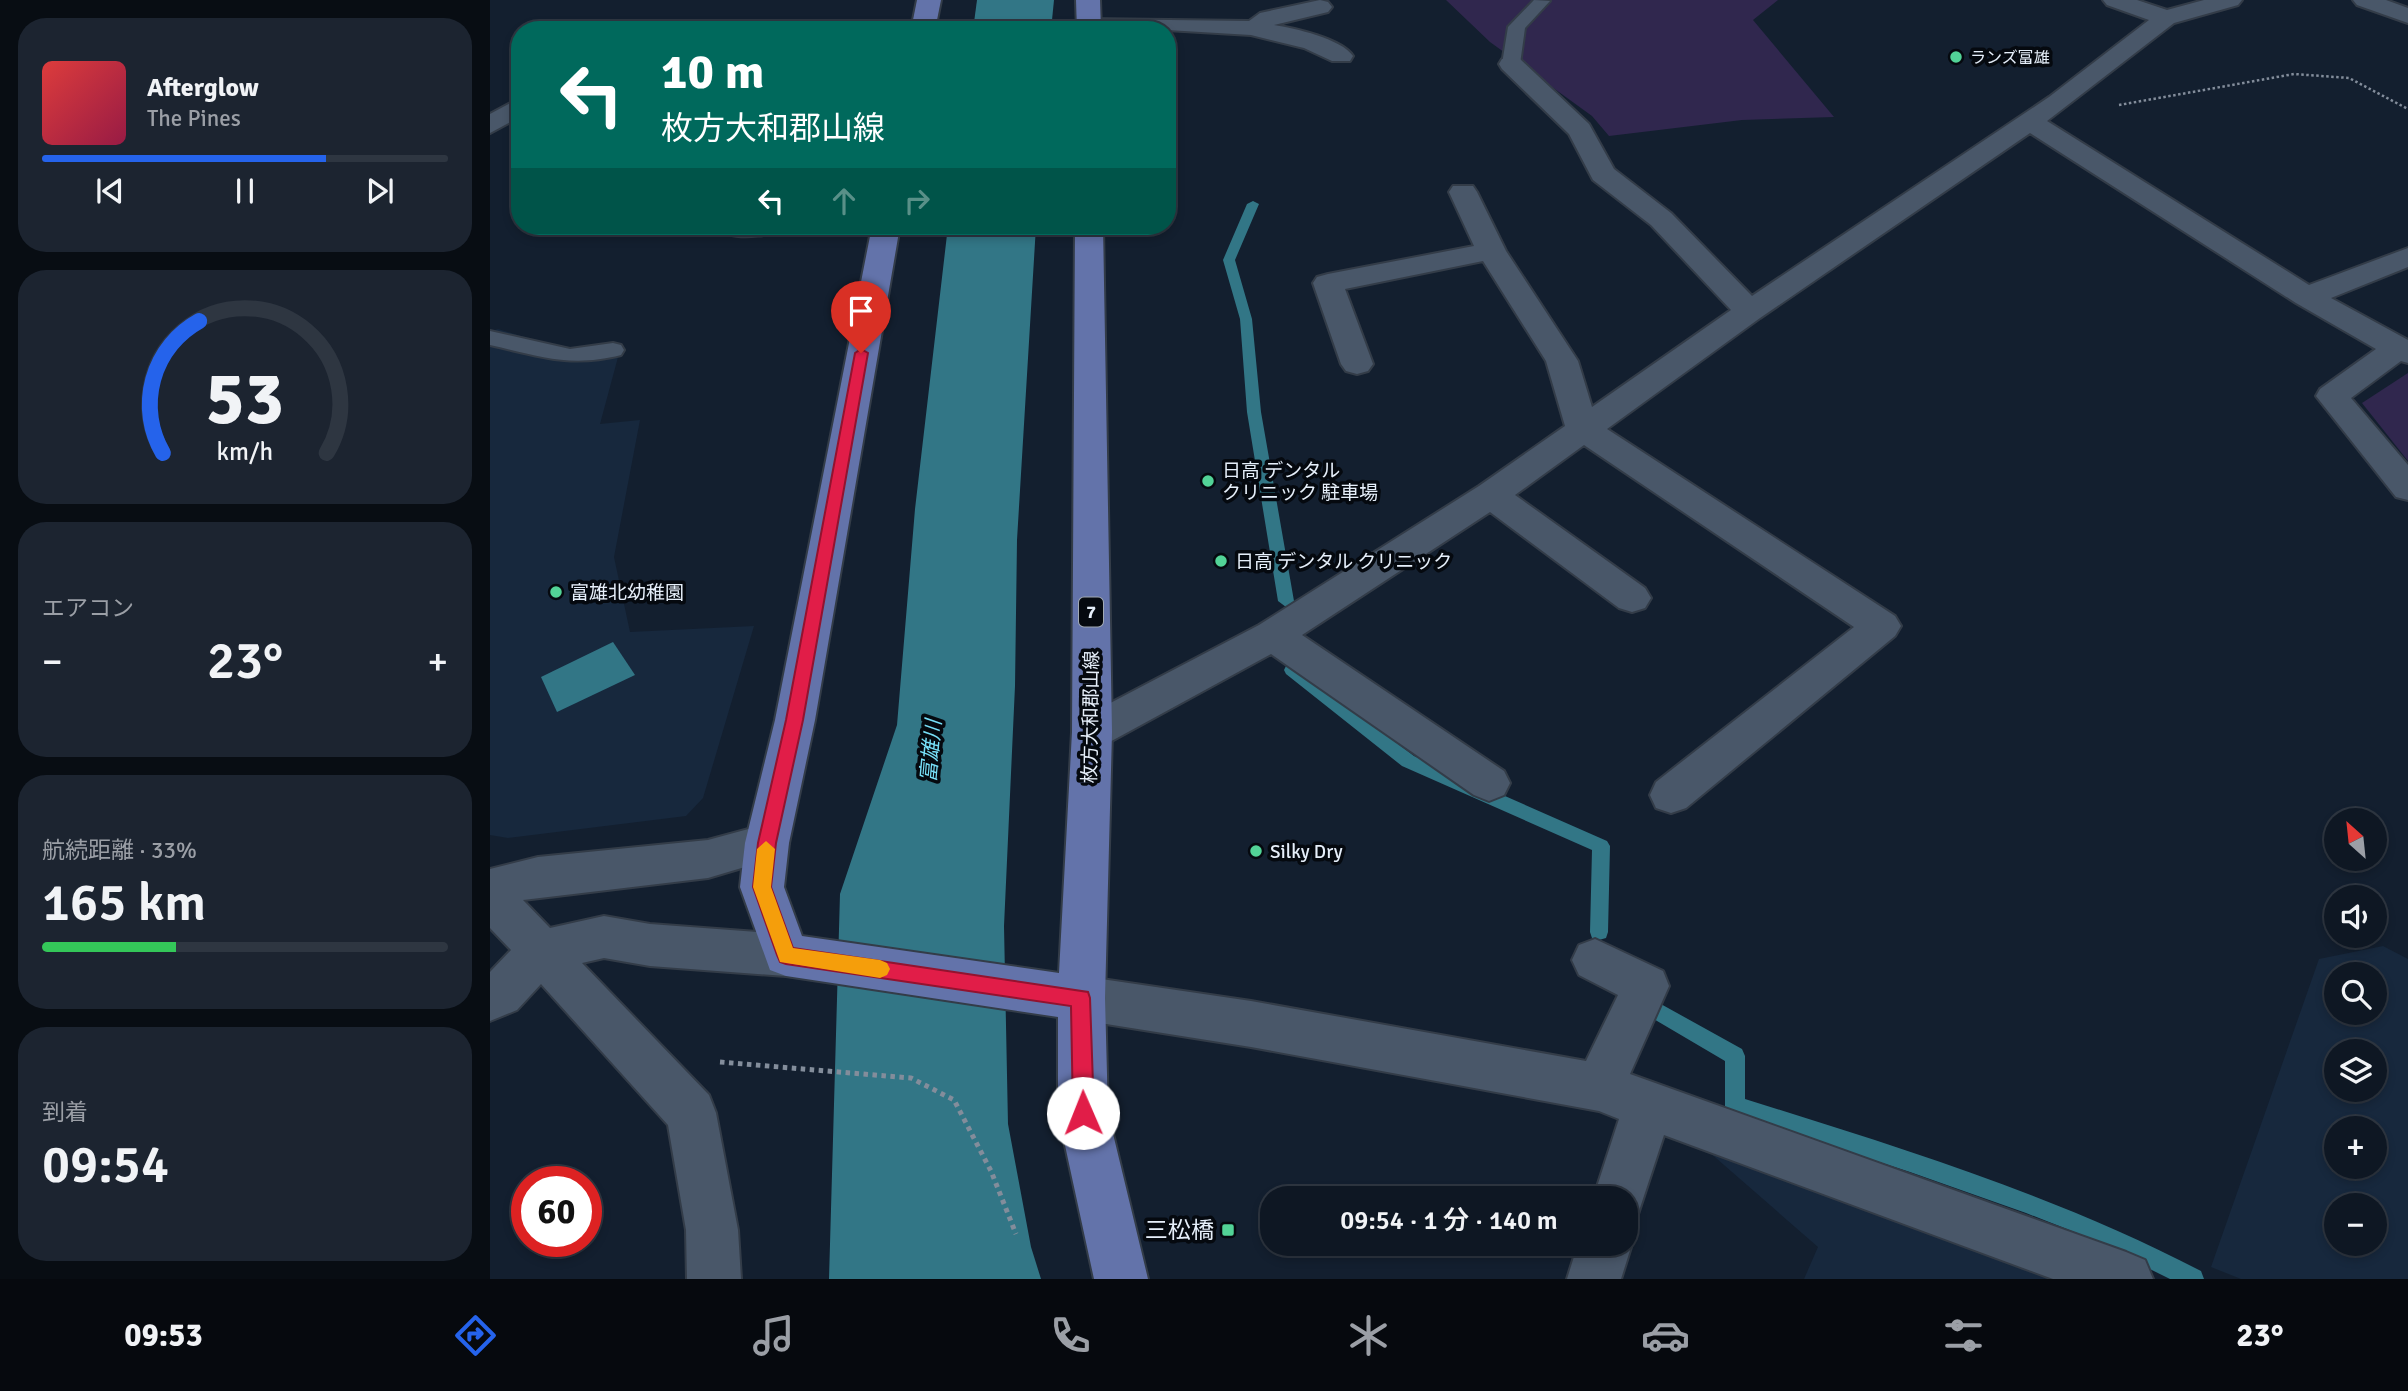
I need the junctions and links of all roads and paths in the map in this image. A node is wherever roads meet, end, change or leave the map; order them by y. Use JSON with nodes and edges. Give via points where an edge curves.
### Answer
{"nodes":[{"id":1,"x":929,"y":0,"type":"edge"},
{"id":2,"x":1088,"y":0,"type":"edge"},
{"id":3,"x":2115,"y":0,"type":"edge"},
{"id":4,"x":2230,"y":0,"type":"edge"},
{"id":5,"x":2365,"y":0,"type":"edge"},
{"id":6,"x":1542,"y":1,"type":"edge"},
{"id":7,"x":1320,"y":7,"type":"dead end"},
{"id":8,"x":2408,"y":16,"type":"edge"},
{"id":9,"x":2166,"y":18,"type":"junction"},
{"id":10,"x":925,"y":21,"type":"edge"},
{"id":11,"x":1088,"y":21,"type":"edge"},
{"id":12,"x":1176,"y":27,"type":"edge"},
{"id":13,"x":1256,"y":27,"type":"junction"},
{"id":14,"x":1341,"y":56,"type":"dead end"},
{"id":15,"x":1511,"y":64,"type":"joint"},
{"id":16,"x":2058,"y":102,"type":"junction"},
{"id":17,"x":2408,"y":109,"type":"edge"},
{"id":18,"x":511,"y":112,"type":"edge"},
{"id":19,"x":2028,"y":121,"type":"junction"},
{"id":20,"x":490,"y":125,"type":"edge"},
{"id":21,"x":1463,"y":192,"type":"dead end"},
{"id":22,"x":884,"y":235,"type":"edge"},
{"id":23,"x":1089,"y":235,"type":"edge"},
{"id":24,"x":1491,"y":251,"type":"junction"},
{"id":25,"x":2408,"y":257,"type":"edge"},
{"id":26,"x":2307,"y":297,"type":"junction"},
{"id":27,"x":1749,"y":311,"type":"junction"},
{"id":28,"x":490,"y":338,"type":"edge"},
{"id":29,"x":614,"y":350,"type":"dead end"},
{"id":30,"x":2403,"y":350,"type":"edge"},
{"id":31,"x":1357,"y":364,"type":"dead end"},
{"id":32,"x":1582,"y":428,"type":"junction"},
{"id":33,"x":2408,"y":488,"type":"edge"},
{"id":34,"x":1491,"y":495,"type":"junction"},
{"id":35,"x":1632,"y":598,"type":"dead end"},
{"id":36,"x":1273,"y":635,"type":"junction"},
{"id":37,"x":1091,"y":732,"type":"junction"},
{"id":38,"x":1489,"y":783,"type":"dead end"},
{"id":39,"x":1671,"y":795,"type":"dead end"},
{"id":40,"x":767,"y":843,"type":"junction"},
{"id":41,"x":490,"y":889,"type":"edge"},
{"id":42,"x":490,"y":896,"type":"edge"},
{"id":43,"x":541,"y":951,"type":"junction"},
{"id":44,"x":786,"y":955,"type":"junction"},
{"id":45,"x":1595,"y":960,"type":"dead end"},
{"id":46,"x":1081,"y":998,"type":"junction"},
{"id":47,"x":490,"y":999,"type":"edge"},
{"id":48,"x":765,"y":1066,"type":"dead end"},
{"id":49,"x":1599,"y":1087,"type":"junction"},
{"id":50,"x":1649,"y":1104,"type":"junction"},
{"id":51,"x":1623,"y":1186,"type":"edge"},
{"id":52,"x":1016,"y":1234,"type":"dead end"},
{"id":53,"x":1601,"y":1256,"type":"edge"},
{"id":54,"x":713,"y":1279,"type":"edge"},
{"id":55,"x":1121,"y":1279,"type":"edge"},
{"id":56,"x":1594,"y":1279,"type":"edge"},
{"id":57,"x":2126,"y":1279,"type":"edge"}],
"edges":[{"from":1,"to":10,"type":"main road"},
{"from":2,"to":11,"type":"main road"},
{"from":3,"to":9,"type":"street"},
{"from":4,"to":9,"type":"street"},
{"from":5,"to":8,"type":"street"},
{"from":6,"to":15,"type":"lane","via":[[1517,27]]},
{"from":7,"to":13,"type":"street","via":[[1268,18]]},
{"from":9,"to":16,"type":"street"},
{"from":12,"to":13,"type":"street"},
{"from":13,"to":14,"type":"street","via":[[1320,43]]},
{"from":15,"to":27,"type":"street","via":[[1580,130],[1603,174],[1661,219]]},
{"from":16,"to":17,"type":"path","via":[[2132,105],[2294,74],[2349,78]]},
{"from":16,"to":19,"type":"street"},
{"from":18,"to":20,"type":"street"},
{"from":19,"to":26,"type":"street"},
{"from":19,"to":27,"type":"street"},
{"from":21,"to":24,"type":"street"},
{"from":22,"to":40,"type":"main road","via":[[795,720]]},
{"from":23,"to":37,"type":"main road","name":"枚方大和郡山線","number":"7"},
{"from":24,"to":31,"type":"street","via":[[1328,282]]},
{"from":24,"to":32,"type":"street","via":[[1562,361]]},
{"from":25,"to":26,"type":"street"},
{"from":26,"to":30,"type":"street"},
{"from":27,"to":32,"type":"street"},
{"from":28,"to":29,"type":"lane","via":[[570,356]]},
{"from":30,"to":33,"type":"street","via":[[2332,396]]},
{"from":32,"to":34,"type":"street"},
{"from":32,"to":39,"type":"street","via":[[1882,626]]},
{"from":34,"to":35,"type":"street"},
{"from":34,"to":36,"type":"street"},
{"from":36,"to":37,"type":"street"},
{"from":36,"to":38,"type":"street"},
{"from":37,"to":46,"type":"main road","name":"枚方大和郡山線","number":"7"},
{"from":40,"to":41,"type":"street","via":[[708,859],[538,876]]},
{"from":40,"to":44,"type":"main road","via":[[762,887]]},
{"from":42,"to":43,"type":"street"},
{"from":43,"to":44,"type":"street","via":[[604,937]]},
{"from":43,"to":47,"type":"street"},
{"from":43,"to":54,"type":"street","via":[[691,1113],[712,1230]]},
{"from":44,"to":46,"type":"main road"},
{"from":45,"to":49,"type":"street","via":[[1646,986]]},
{"from":46,"to":49,"type":"street"},
{"from":46,"to":55,"type":"main road","name":"枚方大和郡山線","number":"7","via":[[1083,1113]]},
{"from":48,"to":52,"type":"path","via":[[911,1078],[954,1100],[991,1171]]},
{"from":49,"to":50,"type":"street"},
{"from":50,"to":51,"type":"street"},
{"from":50,"to":57,"type":"street"},
{"from":53,"to":56,"type":"street"}]}
